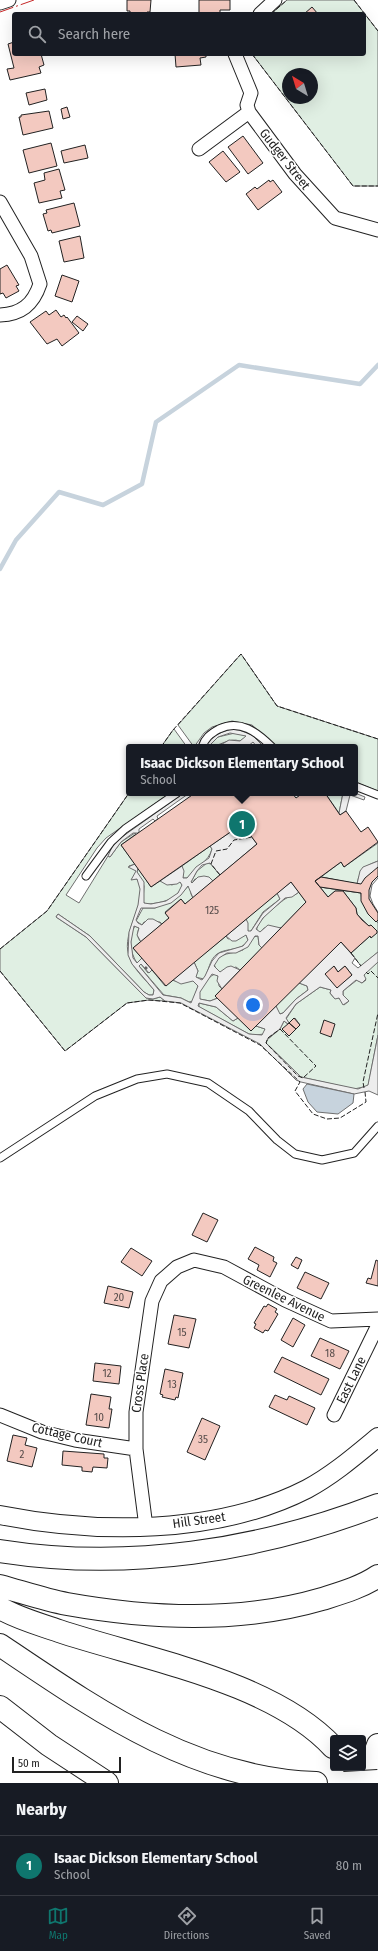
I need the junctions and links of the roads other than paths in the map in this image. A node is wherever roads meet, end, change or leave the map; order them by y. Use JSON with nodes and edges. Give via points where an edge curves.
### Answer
{"nodes":[{"id":1,"x":9,"y":0,"type":"edge"},
{"id":2,"x":275,"y":0,"type":"edge"},
{"id":3,"x":0,"y":3,"type":"edge"},
{"id":4,"x":262,"y":12,"type":"edge"},
{"id":5,"x":236,"y":56,"type":"edge"},
{"id":6,"x":249,"y":112,"type":"junction"},
{"id":7,"x":199,"y":149,"type":"dead end"},
{"id":8,"x":0,"y":202,"type":"edge"},
{"id":9,"x":378,"y":230,"type":"edge"},
{"id":10,"x":0,"y":315,"type":"edge"},
{"id":11,"x":203,"y":744,"type":"edge"},
{"id":12,"x":268,"y":744,"type":"edge"},
{"id":13,"x":358,"y":787,"type":"edge"},
{"id":14,"x":378,"y":795,"type":"edge"},
{"id":15,"x":172,"y":796,"type":"edge"},
{"id":16,"x":86,"y":876,"type":"dead end"},
{"id":17,"x":378,"y":1126,"type":"edge"},
{"id":18,"x":0,"y":1158,"type":"edge"},
{"id":19,"x":194,"y":1260,"type":"joint"},
{"id":20,"x":378,"y":1319,"type":"edge"},
{"id":21,"x":378,"y":1324,"type":"edge"},
{"id":22,"x":0,"y":1415,"type":"edge"},
{"id":23,"x":334,"y":1415,"type":"dead end"},
{"id":24,"x":378,"y":1437,"type":"edge"},
{"id":25,"x":136,"y":1449,"type":"junction"},
{"id":26,"x":378,"y":1505,"type":"edge"},
{"id":27,"x":0,"y":1515,"type":"edge"},
{"id":28,"x":146,"y":1527,"type":"junction"},
{"id":29,"x":0,"y":1551,"type":"edge"},
{"id":30,"x":378,"y":1576,"type":"edge"},
{"id":31,"x":0,"y":1586,"type":"edge"},
{"id":32,"x":0,"y":1608,"type":"edge"},
{"id":33,"x":0,"y":1645,"type":"edge"},
{"id":34,"x":0,"y":1707,"type":"edge"},
{"id":35,"x":330,"y":1744,"type":"edge"},
{"id":36,"x":378,"y":1745,"type":"edge"},
{"id":37,"x":354,"y":1771,"type":"edge"},
{"id":38,"x":378,"y":1780,"type":"edge"},
{"id":39,"x":290,"y":1782,"type":"edge"},
{"id":40,"x":107,"y":1783,"type":"edge"},
{"id":41,"x":316,"y":1783,"type":"edge"},
{"id":42,"x":344,"y":1783,"type":"edge"},
{"id":43,"x":364,"y":1783,"type":"edge"}],
"edges":[{"from":1,"to":3,"type":"street"},
{"from":2,"to":4,"type":"street"},
{"from":5,"to":6,"type":"street","via":[[251,93],[247,105]]},
{"from":6,"to":7,"type":"street"},
{"from":6,"to":9,"type":"street","name":"Gudger Street","via":[[295,174],[335,218]]},
{"from":8,"to":10,"type":"street","via":[[31,256],[40,284],[27,307],[18,312]]},
{"from":11,"to":12,"type":"lane","via":[[215,731],[228,725],[250,730]]},
{"from":13,"to":14,"type":"lane"},
{"from":15,"to":16,"type":"lane","via":[[111,842]]},
{"from":17,"to":18,"type":"lane","via":[[354,1153],[322,1160],[295,1154],[277,1140],[249,1111],[208,1083],[166,1074],[137,1079],[96,1096]]},
{"from":19,"to":20,"type":"street","name":"Greenlee Avenue","via":[[224,1267],[286,1300],[331,1320]]},
{"from":19,"to":25,"type":"street","name":"Cross Place","via":[[177,1267],[160,1281],[152,1302],[136,1412]]},
{"from":21,"to":23,"type":"street","name":"East Lane"},
{"from":22,"to":25,"type":"street","name":"Cottage Court","via":[[42,1432]]},
{"from":24,"to":28,"type":"street","name":"Hill Street","via":[[339,1469],[283,1500],[202,1522]]},
{"from":25,"to":28,"type":"street","name":"Cross Place"},
{"from":26,"to":29,"type":"highway","via":[[312,1528],[207,1552],[148,1558],[93,1559],[31,1556]]},
{"from":27,"to":28,"type":"street","name":"Hill Street","via":[[82,1526]]},
{"from":30,"to":31,"type":"highway","via":[[341,1594],[302,1605],[258,1613],[209,1616],[113,1612],[65,1604]]},
{"from":32,"to":35,"type":"highway","via":[[15,1617],[90,1642],[238,1687],[289,1712]]},
{"from":33,"to":39,"type":"highway","via":[[109,1716],[149,1738],[196,1759],[249,1775]]},
{"from":34,"to":40,"type":"highway","via":[[49,1745]]},
{"from":36,"to":43,"type":"highway"},
{"from":37,"to":43,"type":"highway"},
{"from":38,"to":42,"type":"highway","bridge":true},
{"from":39,"to":41,"type":"highway"}]}
